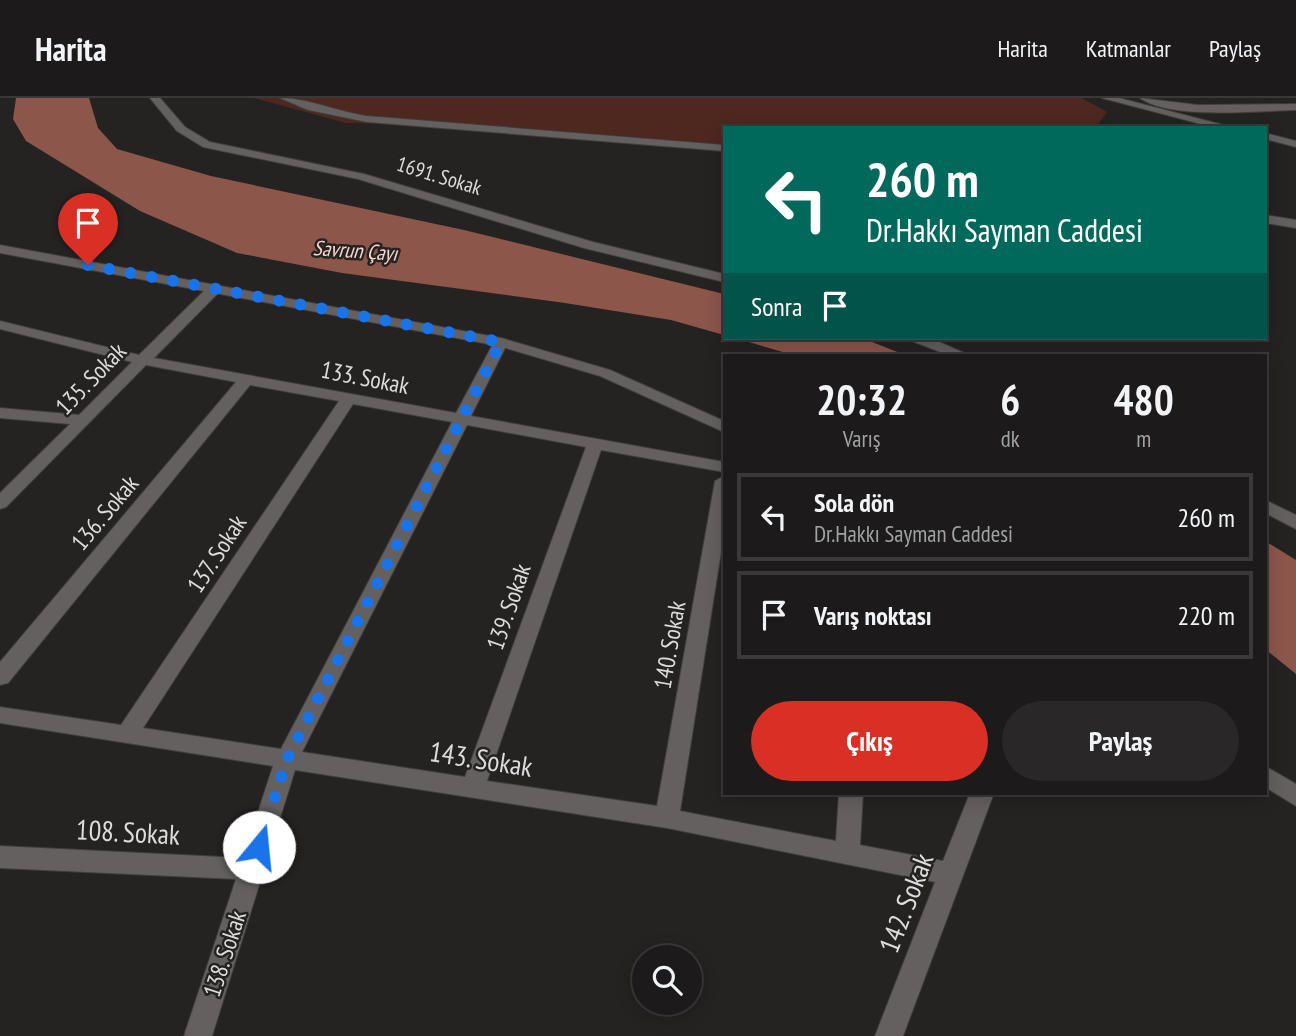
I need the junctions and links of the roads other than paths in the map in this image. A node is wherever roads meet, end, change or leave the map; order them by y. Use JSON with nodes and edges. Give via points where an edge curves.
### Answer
{"nodes":[{"id":1,"x":155,"y":98,"type":"edge"},
{"id":2,"x":285,"y":98,"type":"edge"},
{"id":3,"x":1107,"y":98,"type":"edge"},
{"id":4,"x":1145,"y":98,"type":"edge"},
{"id":5,"x":1196,"y":98,"type":"edge"},
{"id":6,"x":1296,"y":102,"type":"edge"},
{"id":7,"x":1296,"y":107,"type":"edge"},
{"id":8,"x":1222,"y":126,"type":"edge"},
{"id":9,"x":1267,"y":137,"type":"edge"},
{"id":10,"x":1296,"y":144,"type":"edge"},
{"id":11,"x":723,"y":148,"type":"edge"},
{"id":12,"x":1267,"y":219,"type":"edge"},
{"id":13,"x":1296,"y":224,"type":"edge"},
{"id":14,"x":0,"y":248,"type":"edge"},
{"id":15,"x":723,"y":278,"type":"edge"},
{"id":16,"x":215,"y":288,"type":"junction"},
{"id":17,"x":0,"y":325,"type":"edge"},
{"id":18,"x":921,"y":340,"type":"edge"},
{"id":19,"x":501,"y":342,"type":"junction"},
{"id":20,"x":958,"y":354,"type":"edge"},
{"id":21,"x":141,"y":360,"type":"junction"},
{"id":22,"x":247,"y":379,"type":"junction"},
{"id":23,"x":349,"y":398,"type":"junction"},
{"id":24,"x":0,"y":413,"type":"edge"},
{"id":25,"x":461,"y":419,"type":"junction"},
{"id":26,"x":82,"y":420,"type":"junction"},
{"id":27,"x":723,"y":427,"type":"edge"},
{"id":28,"x":595,"y":444,"type":"junction"},
{"id":29,"x":723,"y":467,"type":"edge"},
{"id":30,"x":723,"y":487,"type":"edge"},
{"id":31,"x":0,"y":503,"type":"edge"},
{"id":32,"x":1267,"y":506,"type":"edge"},
{"id":33,"x":1296,"y":523,"type":"edge"},
{"id":34,"x":0,"y":677,"type":"edge"},
{"id":35,"x":0,"y":715,"type":"edge"},
{"id":36,"x":126,"y":737,"type":"junction"},
{"id":37,"x":287,"y":759,"type":"junction"},
{"id":38,"x":1267,"y":776,"type":"edge"},
{"id":39,"x":473,"y":788,"type":"junction"},
{"id":40,"x":850,"y":795,"type":"edge"},
{"id":41,"x":981,"y":795,"type":"edge"},
{"id":42,"x":1296,"y":796,"type":"edge"},
{"id":43,"x":667,"y":818,"type":"junction"},
{"id":44,"x":847,"y":854,"type":"junction"},
{"id":45,"x":0,"y":857,"type":"edge"},
{"id":46,"x":252,"y":869,"type":"junction"},
{"id":47,"x":951,"y":874,"type":"junction"},
{"id":48,"x":198,"y":1036,"type":"edge"},
{"id":49,"x":889,"y":1036,"type":"edge"}],
"edges":[{"from":1,"to":15,"type":"street","name":"1691. Sokak","via":[[181,129],[207,145],[360,176],[589,245]]},
{"from":2,"to":11,"type":"street","via":[[326,113],[376,122]]},
{"from":3,"to":8,"type":"street"},
{"from":4,"to":7,"type":"street","via":[[1184,107]]},
{"from":5,"to":6,"type":"street"},
{"from":9,"to":10,"type":"street"},
{"from":12,"to":13,"type":"street"},
{"from":14,"to":16,"type":"street"},
{"from":16,"to":19,"type":"street"},
{"from":16,"to":21,"type":"street","name":"135. Sokak"},
{"from":17,"to":21,"type":"street","name":"133. Sokak"},
{"from":18,"to":20,"type":"street"},
{"from":19,"to":25,"type":"street","name":"138. Sokak"},
{"from":19,"to":27,"type":"street","via":[[605,373]]},
{"from":21,"to":22,"type":"street","name":"133. Sokak"},
{"from":21,"to":26,"type":"street","name":"135. Sokak"},
{"from":22,"to":23,"type":"street","name":"133. Sokak"},
{"from":22,"to":34,"type":"street","name":"136. Sokak"},
{"from":23,"to":25,"type":"street","name":"133. Sokak"},
{"from":23,"to":36,"type":"street","name":"137. Sokak"},
{"from":24,"to":26,"type":"street"},
{"from":25,"to":28,"type":"street","name":"133. Sokak"},
{"from":25,"to":37,"type":"street","name":"138. Sokak"},
{"from":26,"to":31,"type":"street","name":"135. Sokak"},
{"from":28,"to":29,"type":"street","name":"133. Sokak"},
{"from":28,"to":39,"type":"street","name":"139. Sokak"},
{"from":30,"to":43,"type":"street","name":"140. Sokak"},
{"from":32,"to":33,"type":"street"},
{"from":35,"to":36,"type":"street","name":"143. Sokak"},
{"from":36,"to":37,"type":"street","name":"143. Sokak"},
{"from":37,"to":39,"type":"street","name":"143. Sokak"},
{"from":37,"to":46,"type":"street","name":"138. Sokak"},
{"from":38,"to":42,"type":"street"},
{"from":39,"to":43,"type":"street","name":"143. Sokak"},
{"from":40,"to":44,"type":"street"},
{"from":41,"to":47,"type":"street","name":"142. Sokak"},
{"from":43,"to":44,"type":"street","name":"143. Sokak"},
{"from":44,"to":47,"type":"street","name":"143. Sokak"},
{"from":45,"to":46,"type":"street","name":"108. Sokak"},
{"from":46,"to":48,"type":"street","name":"138. Sokak"},
{"from":47,"to":49,"type":"street","name":"142. Sokak"}]}
